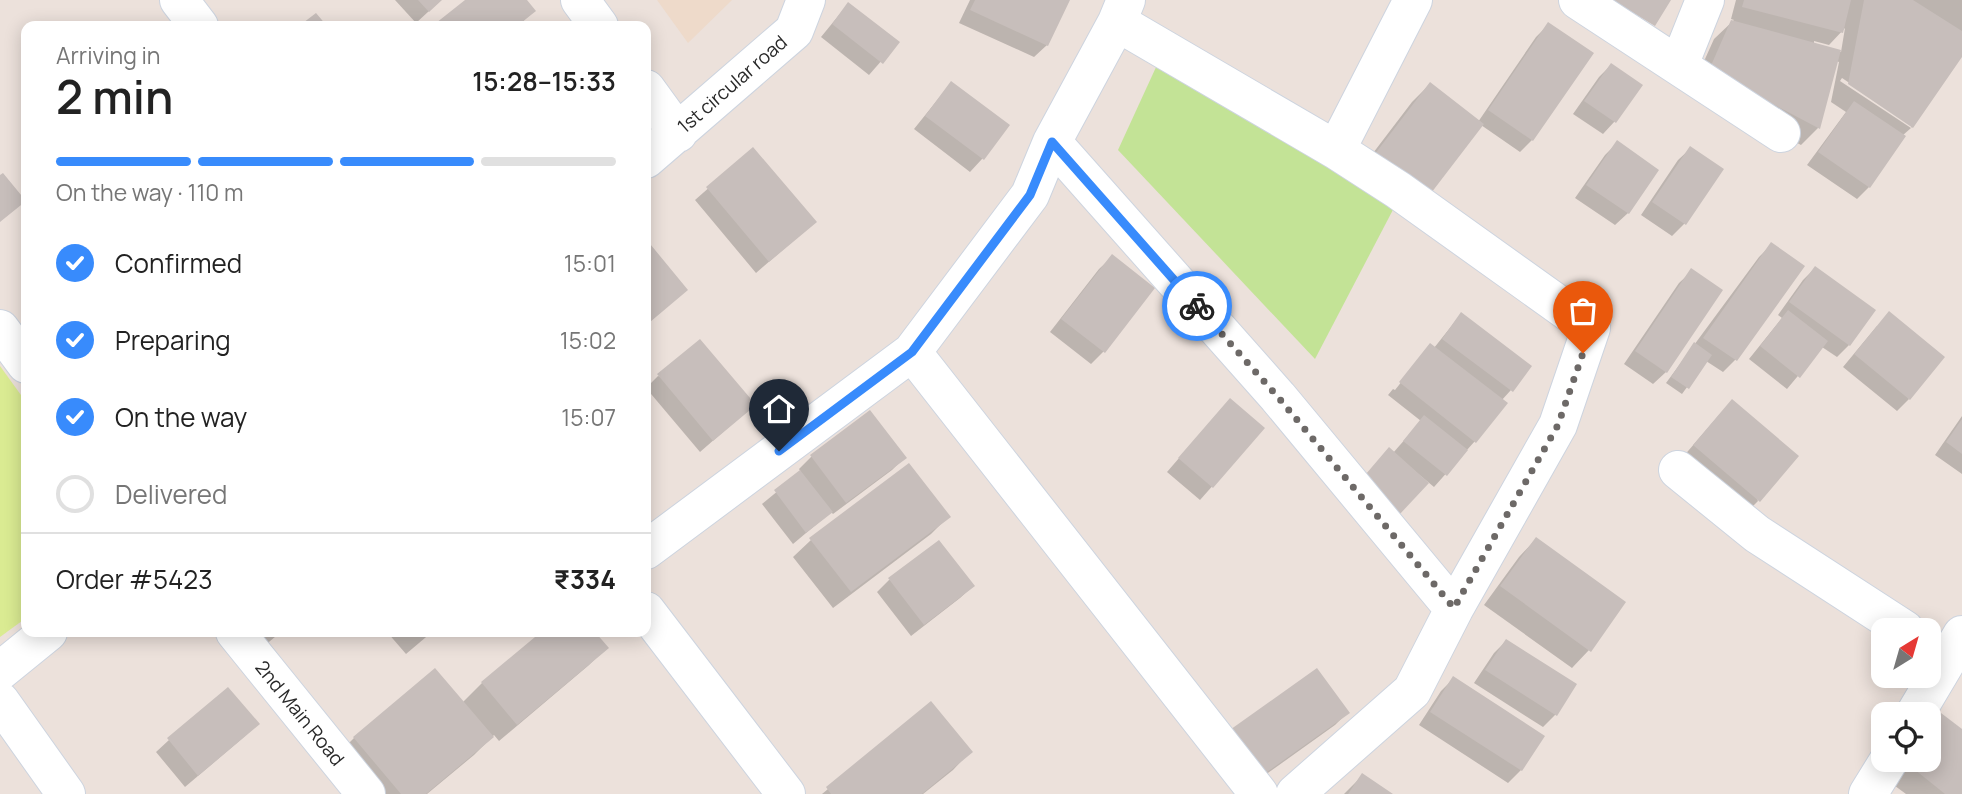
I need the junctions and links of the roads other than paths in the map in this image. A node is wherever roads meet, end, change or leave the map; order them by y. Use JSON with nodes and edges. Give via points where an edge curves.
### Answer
{"nodes":[{"id":1,"x":178,"y":0,"type":"edge"},
{"id":2,"x":580,"y":0,"type":"edge"},
{"id":3,"x":806,"y":0,"type":"edge"},
{"id":4,"x":1413,"y":0,"type":"edge"},
{"id":5,"x":1578,"y":0,"type":"edge"},
{"id":6,"x":1705,"y":0,"type":"edge"},
{"id":7,"x":1122,"y":11,"type":"edge"},
{"id":8,"x":195,"y":21,"type":"edge"},
{"id":9,"x":595,"y":21,"type":"edge"},
{"id":10,"x":1679,"y":65,"type":"junction"},
{"id":11,"x":651,"y":96,"type":"edge"},
{"id":12,"x":678,"y":133,"type":"junction"},
{"id":13,"x":1782,"y":133,"type":"dead end"},
{"id":14,"x":1052,"y":142,"type":"junction"},
{"id":15,"x":1336,"y":150,"type":"junction"},
{"id":16,"x":651,"y":155,"type":"edge"},
{"id":17,"x":0,"y":330,"type":"edge"},
{"id":18,"x":912,"y":352,"type":"junction"},
{"id":19,"x":21,"y":357,"type":"edge"},
{"id":20,"x":1678,"y":470,"type":"dead end"},
{"id":21,"x":651,"y":546,"type":"edge"},
{"id":22,"x":1454,"y":608,"type":"junction"},
{"id":23,"x":651,"y":618,"type":"edge"},
{"id":24,"x":1886,"y":618,"type":"edge"},
{"id":25,"x":42,"y":637,"type":"edge"},
{"id":26,"x":239,"y":637,"type":"edge"},
{"id":27,"x":1947,"y":644,"type":"edge"},
{"id":28,"x":0,"y":671,"type":"edge"},
{"id":29,"x":0,"y":701,"type":"edge"},
{"id":30,"x":1920,"y":702,"type":"edge"},
{"id":31,"x":1882,"y":772,"type":"edge"},
{"id":32,"x":66,"y":794,"type":"edge"},
{"id":33,"x":366,"y":794,"type":"edge"},
{"id":34,"x":786,"y":794,"type":"edge"},
{"id":35,"x":1259,"y":794,"type":"edge"},
{"id":36,"x":1295,"y":794,"type":"edge"},
{"id":37,"x":1868,"y":794,"type":"edge"}],
"edges":[{"from":1,"to":8,"type":"street"},
{"from":2,"to":9,"type":"street"},
{"from":3,"to":12,"type":"street","name":"1st circular road","via":[[793,31]]},
{"from":4,"to":15,"type":"street"},
{"from":5,"to":10,"type":"street"},
{"from":6,"to":10,"type":"street"},
{"from":7,"to":14,"type":"street"},
{"from":7,"to":15,"type":"street"},
{"from":10,"to":13,"type":"street"},
{"from":11,"to":12,"type":"street"},
{"from":12,"to":16,"type":"street","name":"1st circular road"},
{"from":14,"to":18,"type":"street","via":[[1030,195]]},
{"from":14,"to":22,"type":"street","via":[[1278,397]]},
{"from":15,"to":22,"type":"street","via":[[1591,328],[1558,425]]},
{"from":17,"to":19,"type":"street"},
{"from":18,"to":21,"type":"street"},
{"from":18,"to":35,"type":"street"},
{"from":20,"to":24,"type":"street","via":[[1757,534]]},
{"from":22,"to":36,"type":"street","via":[[1412,691]]},
{"from":23,"to":34,"type":"street"},
{"from":25,"to":28,"type":"street"},
{"from":26,"to":33,"type":"street","name":"2nd Main Road"},
{"from":27,"to":30,"type":"street"},
{"from":29,"to":32,"type":"street"},
{"from":31,"to":37,"type":"street"}]}
